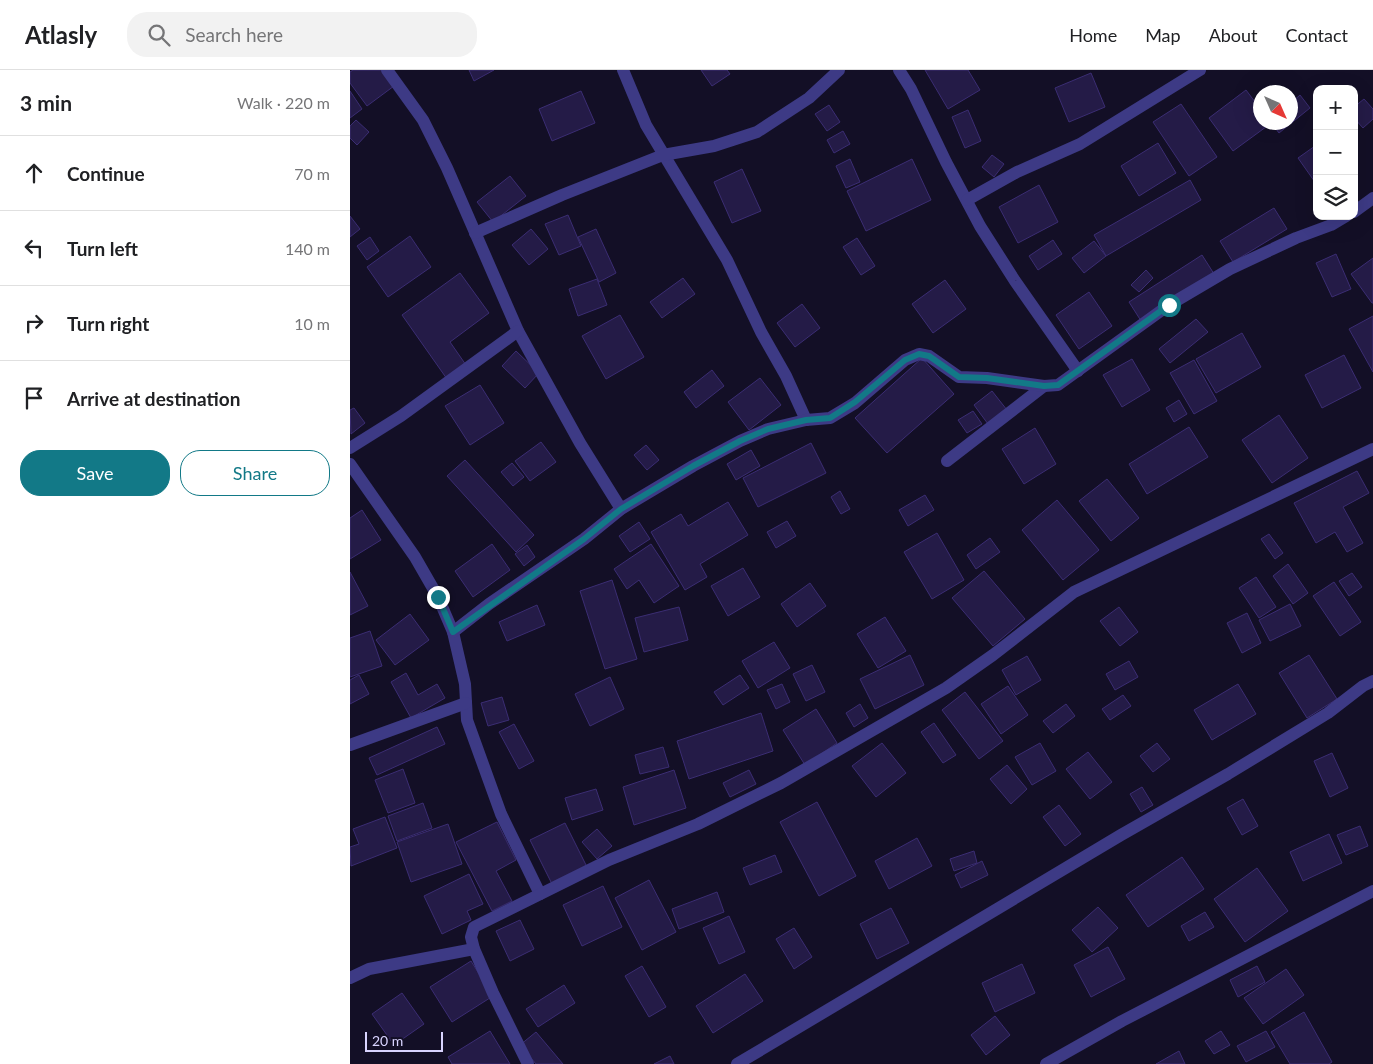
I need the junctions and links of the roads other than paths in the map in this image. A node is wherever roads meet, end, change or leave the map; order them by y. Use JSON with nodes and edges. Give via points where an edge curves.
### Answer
{"nodes":[{"id":1,"x":387,"y":70,"type":"edge"},
{"id":2,"x":623,"y":70,"type":"edge"},
{"id":3,"x":839,"y":70,"type":"edge"},
{"id":4,"x":899,"y":70,"type":"edge"},
{"id":5,"x":1200,"y":70,"type":"edge"},
{"id":6,"x":663,"y":155,"type":"junction"},
{"id":7,"x":1373,"y":198,"type":"edge"},
{"id":8,"x":967,"y":200,"type":"junction"},
{"id":9,"x":1358,"y":209,"type":"edge"},
{"id":10,"x":1339,"y":220,"type":"edge"},
{"id":11,"x":475,"y":233,"type":"junction"},
{"id":12,"x":518,"y":332,"type":"junction"},
{"id":13,"x":1078,"y":371,"type":"junction"},
{"id":14,"x":1044,"y":386,"type":"junction"},
{"id":15,"x":806,"y":420,"type":"junction"},
{"id":16,"x":350,"y":448,"type":"edge"},
{"id":17,"x":1373,"y":449,"type":"edge"},
{"id":18,"x":947,"y":461,"type":"dead end"},
{"id":19,"x":350,"y":464,"type":"edge"},
{"id":20,"x":621,"y":509,"type":"junction"},
{"id":21,"x":453,"y":632,"type":"junction"},
{"id":22,"x":1373,"y":681,"type":"edge"},
{"id":23,"x":466,"y":703,"type":"junction"},
{"id":24,"x":350,"y":745,"type":"edge"},
{"id":25,"x":1373,"y":891,"type":"edge"},
{"id":26,"x":540,"y":894,"type":"junction"},
{"id":27,"x":474,"y":949,"type":"junction"},
{"id":28,"x":350,"y":978,"type":"edge"},
{"id":29,"x":528,"y":1064,"type":"edge"},
{"id":30,"x":737,"y":1064,"type":"edge"},
{"id":31,"x":1046,"y":1064,"type":"edge"}],
"edges":[{"from":1,"to":11,"type":"street","via":[[423,120]]},
{"from":2,"to":6,"type":"street","via":[[646,125]]},
{"from":3,"to":6,"type":"street","via":[[809,98],[757,132],[714,146]]},
{"from":4,"to":8,"type":"street"},
{"from":5,"to":8,"type":"street","via":[[1080,144],[1017,172]]},
{"from":6,"to":11,"type":"street","via":[[562,194]]},
{"from":6,"to":15,"type":"street","via":[[727,260]]},
{"from":7,"to":9,"type":"street"},
{"from":8,"to":13,"type":"street","via":[[1014,281]]},
{"from":10,"to":13,"type":"street","via":[[1222,274],[1169,305]]},
{"from":11,"to":12,"type":"street"},
{"from":12,"to":16,"type":"street","via":[[401,416]]},
{"from":12,"to":20,"type":"street"},
{"from":13,"to":14,"type":"street","via":[[1058,385]]},
{"from":14,"to":15,"type":"street","via":[[959,377],[929,356],[919,354],[905,360],[855,402],[830,418]]},
{"from":14,"to":18,"type":"street"},
{"from":15,"to":20,"type":"street","via":[[768,429],[740,441]]},
{"from":17,"to":26,"type":"street","via":[[1074,592],[946,688],[782,784]]},
{"from":19,"to":21,"type":"street","via":[[415,557]]},
{"from":20,"to":21,"type":"street"},
{"from":21,"to":23,"type":"street"},
{"from":22,"to":30,"type":"street","via":[[1328,713],[1228,774]]},
{"from":23,"to":24,"type":"street"},
{"from":23,"to":26,"type":"street","via":[[467,720],[501,814]]},
{"from":25,"to":31,"type":"street"},
{"from":26,"to":27,"type":"street","via":[[474,927],[471,937]]},
{"from":27,"to":28,"type":"street","via":[[369,969]]},
{"from":27,"to":29,"type":"street"}]}
